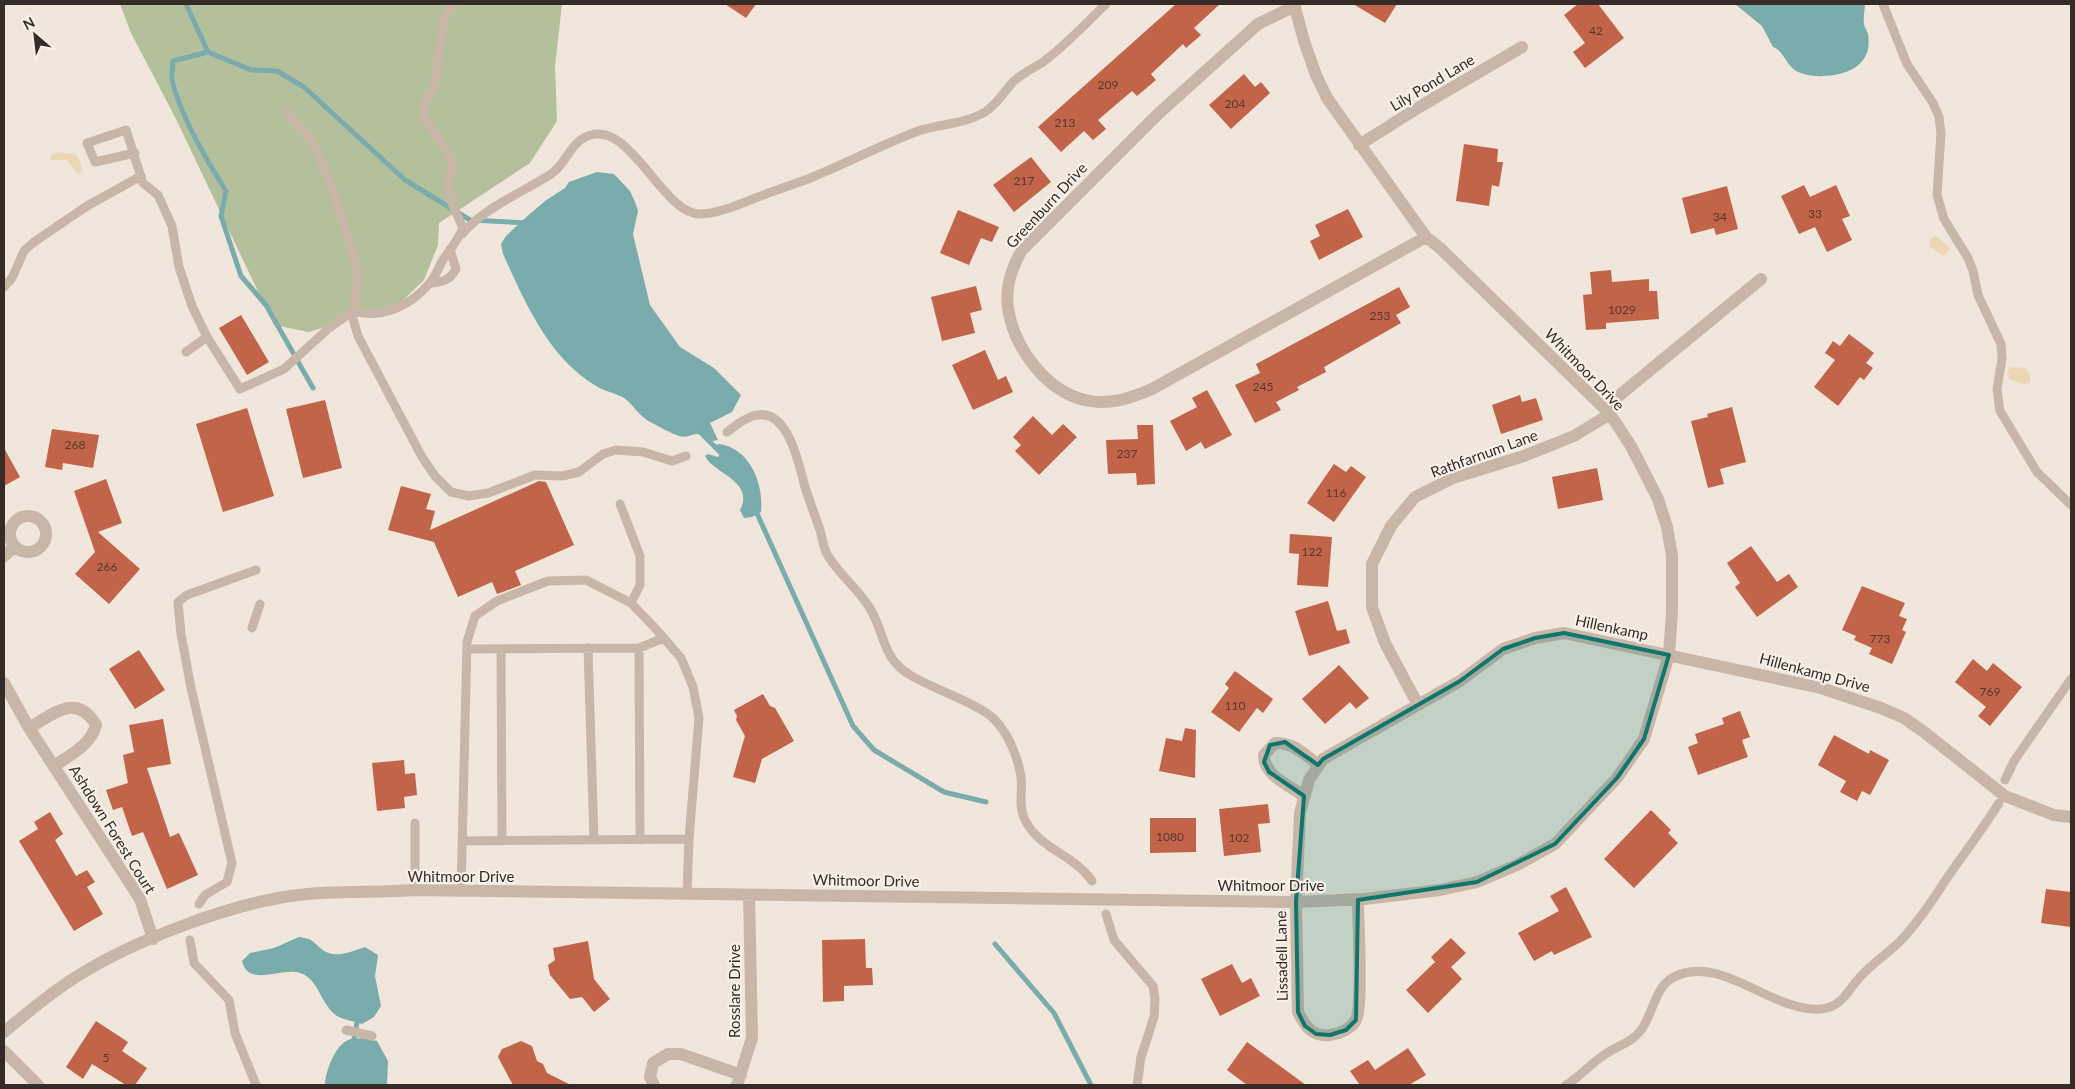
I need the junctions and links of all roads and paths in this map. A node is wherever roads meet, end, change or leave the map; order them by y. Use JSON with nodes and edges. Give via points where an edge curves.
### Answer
{"nodes":[{"id":1,"x":454,"y":4,"type":"edge"},
{"id":2,"x":1106,"y":4,"type":"edge"},
{"id":3,"x":1883,"y":4,"type":"edge"},
{"id":4,"x":1295,"y":5,"type":"edge"},
{"id":5,"x":1522,"y":47,"type":"dead end"},
{"id":6,"x":286,"y":111,"type":"dead end"},
{"id":7,"x":1359,"y":145,"type":"junction"},
{"id":8,"x":135,"y":153,"type":"junction"},
{"id":9,"x":141,"y":176,"type":"junction"},
{"id":10,"x":460,"y":236,"type":"junction"},
{"id":11,"x":1426,"y":237,"type":"junction"},
{"id":12,"x":450,"y":249,"type":"junction"},
{"id":13,"x":1761,"y":279,"type":"dead end"},
{"id":14,"x":431,"y":283,"type":"junction"},
{"id":15,"x":4,"y":287,"type":"edge"},
{"id":16,"x":353,"y":311,"type":"junction"},
{"id":17,"x":207,"y":337,"type":"junction"},
{"id":18,"x":186,"y":352,"type":"dead end"},
{"id":19,"x":1607,"y":411,"type":"junction"},
{"id":20,"x":727,"y":432,"type":"dead end"},
{"id":21,"x":686,"y":456,"type":"dead end"},
{"id":22,"x":620,"y":504,"type":"dead end"},
{"id":23,"x":2071,"y":506,"type":"edge"},
{"id":24,"x":15,"y":546,"type":"dead end"},
{"id":25,"x":4,"y":556,"type":"edge"},
{"id":26,"x":256,"y":570,"type":"dead end"},
{"id":27,"x":631,"y":603,"type":"junction"},
{"id":28,"x":260,"y":604,"type":"dead end"},
{"id":29,"x":252,"y":628,"type":"dead end"},
{"id":30,"x":664,"y":638,"type":"junction"},
{"id":31,"x":588,"y":648,"type":"junction"},
{"id":32,"x":639,"y":648,"type":"junction"},
{"id":33,"x":467,"y":649,"type":"junction"},
{"id":34,"x":501,"y":649,"type":"junction"},
{"id":35,"x":1669,"y":655,"type":"junction"},
{"id":36,"x":2071,"y":679,"type":"edge"},
{"id":37,"x":4,"y":683,"type":"edge"},
{"id":38,"x":1418,"y":705,"type":"junction"},
{"id":39,"x":29,"y":728,"type":"junction"},
{"id":40,"x":54,"y":766,"type":"junction"},
{"id":41,"x":1318,"y":766,"type":"junction"},
{"id":42,"x":2005,"y":780,"type":"dead end"},
{"id":43,"x":1304,"y":796,"type":"junction"},
{"id":44,"x":1999,"y":803,"type":"dead end"},
{"id":45,"x":2071,"y":817,"type":"edge"},
{"id":46,"x":416,"y":823,"type":"dead end"},
{"id":47,"x":594,"y":840,"type":"junction"},
{"id":48,"x":640,"y":840,"type":"junction"},
{"id":49,"x":688,"y":840,"type":"junction"},
{"id":50,"x":462,"y":841,"type":"junction"},
{"id":51,"x":502,"y":841,"type":"junction"},
{"id":52,"x":1092,"y":881,"type":"dead end"},
{"id":53,"x":415,"y":890,"type":"junction"},
{"id":54,"x":461,"y":892,"type":"junction"},
{"id":55,"x":687,"y":892,"type":"junction"},
{"id":56,"x":749,"y":895,"type":"junction"},
{"id":57,"x":1358,"y":900,"type":"junction"},
{"id":58,"x":1296,"y":902,"type":"junction"},
{"id":59,"x":199,"y":904,"type":"dead end"},
{"id":60,"x":1106,"y":914,"type":"dead end"},
{"id":61,"x":153,"y":939,"type":"junction"},
{"id":62,"x":190,"y":940,"type":"dead end"},
{"id":63,"x":346,"y":1030,"type":"dead end"},
{"id":64,"x":4,"y":1032,"type":"edge"},
{"id":65,"x":372,"y":1036,"type":"dead end"},
{"id":66,"x":4,"y":1051,"type":"edge"},
{"id":67,"x":739,"y":1080,"type":"edge"},
{"id":68,"x":38,"y":1085,"type":"edge"},
{"id":69,"x":256,"y":1085,"type":"edge"},
{"id":70,"x":654,"y":1085,"type":"edge"},
{"id":71,"x":1137,"y":1085,"type":"edge"},
{"id":72,"x":1566,"y":1085,"type":"edge"}],
"edges":[{"from":1,"to":10,"type":"lane","via":[[444,18],[434,88],[424,102],[424,118],[449,154],[453,167],[448,183],[451,201],[464,228]]},
{"from":2,"to":10,"type":"lane","via":[[1044,62],[1014,81],[995,105],[984,113],[918,132],[787,187],[714,211],[689,212],[628,150],[617,141],[594,134],[573,147],[562,166],[552,174],[492,209]]},
{"from":3,"to":23,"type":"lane","via":[[1907,64],[1934,103],[1939,117],[1937,194],[1944,219],[1974,271],[1978,295],[2001,344],[1997,389],[2000,412],[2037,472]]},
{"from":4,"to":7,"type":"street","name":"Whitmoor Drive","via":[[1316,76]]},
{"from":4,"to":11,"type":"street","name":"Greenburn Drive","via":[[1258,24],[1158,114],[1022,250],[1009,280],[1008,308],[1022,348],[1050,383],[1068,395],[1087,401],[1131,398]]},
{"from":5,"to":7,"type":"street","name":"Lily Pond Lane"},
{"from":6,"to":16,"type":"lane","via":[[314,144],[332,188],[358,275]]},
{"from":7,"to":11,"type":"street","name":"Whitmoor Drive"},
{"from":8,"to":8,"type":"lane","via":[[126,130],[87,143],[95,162]]},
{"from":8,"to":9,"type":"lane"},
{"from":9,"to":15,"type":"lane","via":[[86,206],[34,242],[24,251],[12,278]]},
{"from":9,"to":17,"type":"lane","via":[[143,183],[158,195],[165,208],[172,226],[185,290]]},
{"from":10,"to":12,"type":"lane"},
{"from":11,"to":19,"type":"street","name":"Whitmoor Drive"},
{"from":12,"to":14,"type":"lane"},
{"from":12,"to":14,"type":"lane","via":[[456,269],[452,277]]},
{"from":13,"to":19,"type":"street","name":"Rathfarnum Lane"},
{"from":14,"to":16,"type":"lane","via":[[402,307],[366,314]]},
{"from":16,"to":17,"type":"lane","via":[[328,328],[284,369],[240,389]]},
{"from":16,"to":21,"type":"lane","via":[[358,336],[414,444],[435,476],[452,492],[469,496],[488,493],[535,475],[562,476],[579,472],[604,454],[616,450],[643,452],[672,461]]},
{"from":17,"to":18,"type":"lane"},
{"from":19,"to":35,"type":"street","name":"Whitmoor Drive","via":[[1631,446],[1658,498],[1667,527],[1672,556]]},
{"from":19,"to":38,"type":"street","name":"Rathfarnum Lane","via":[[1574,436],[1453,478],[1415,497],[1391,526],[1372,564],[1372,607],[1385,643]]},
{"from":20,"to":52,"type":"lane","via":[[754,416],[766,416],[788,434],[826,552],[873,613],[893,662],[909,674],[992,718],[1016,756],[1021,778],[1019,798],[1034,836],[1084,869]]},
{"from":22,"to":27,"type":"lane","via":[[640,556],[640,585]]},
{"from":24,"to":25,"type":"street"},
{"from":26,"to":59,"type":"lane","via":[[187,595],[178,602],[191,688],[232,863],[227,882],[205,895]]},
{"from":27,"to":30,"type":"lane"},
{"from":27,"to":33,"type":"lane","via":[[586,580],[548,581],[498,601],[475,616]]},
{"from":28,"to":29,"type":"lane"},
{"from":30,"to":32,"type":"lane"},
{"from":30,"to":49,"type":"lane","via":[[681,658],[693,687],[699,718]]},
{"from":31,"to":32,"type":"lane"},
{"from":31,"to":34,"type":"lane"},
{"from":31,"to":47,"type":"lane"},
{"from":32,"to":48,"type":"lane"},
{"from":33,"to":34,"type":"lane"},
{"from":33,"to":50,"type":"lane"},
{"from":34,"to":51,"type":"lane"},
{"from":35,"to":38,"type":"street","name":"Hillenkamp","via":[[1564,633],[1535,638],[1503,649],[1460,681]]},
{"from":35,"to":45,"type":"street","name":"Hillenkamp Drive","via":[[1821,688],[1881,708],[1911,722],[2005,796],[2054,815]]},
{"from":35,"to":57,"type":"street","name":"Whitmoor Drive","via":[[1644,738],[1617,778],[1555,844],[1477,882]]},
{"from":36,"to":42,"type":"lane","via":[[2014,761]]},
{"from":37,"to":39,"type":"street","name":"Ashdown Forest Court"},
{"from":38,"to":41,"type":"street","name":"Lissadell Lane","via":[[1323,758]]},
{"from":39,"to":40,"type":"street","name":"Ashdown Forest Court"},
{"from":39,"to":40,"type":"street","name":"Ashdown Forest Court","via":[[69,707],[82,708],[90,715],[96,725],[94,734]]},
{"from":40,"to":61,"type":"street","name":"Ashdown Forest Court","via":[[140,899]]},
{"from":41,"to":43,"type":"street","name":"Lissadell Lane"},
{"from":41,"to":43,"type":"street","via":[[1285,742],[1275,742],[1264,755],[1269,772]]},
{"from":43,"to":58,"type":"street","name":"Lissadell Lane","via":[[1300,813]]},
{"from":44,"to":72,"type":"lane","via":[[1910,931],[1862,974],[1843,1000],[1834,1006],[1822,1009],[1792,1007],[1737,980],[1710,973],[1688,972],[1665,983],[1641,1032],[1605,1054]]},
{"from":46,"to":53,"type":"lane"},
{"from":47,"to":48,"type":"lane"},
{"from":47,"to":51,"type":"lane"},
{"from":48,"to":49,"type":"lane"},
{"from":49,"to":55,"type":"lane"},
{"from":50,"to":51,"type":"lane"},
{"from":50,"to":54,"type":"lane"},
{"from":53,"to":54,"type":"street","name":"Whitmoor Drive"},
{"from":53,"to":61,"type":"street","name":"Whitmoor Drive","via":[[297,895],[223,912]]},
{"from":54,"to":55,"type":"street","name":"Whitmoor Drive"},
{"from":55,"to":56,"type":"street","name":"Whitmoor Drive"},
{"from":56,"to":58,"type":"street","name":"Whitmoor Drive"},
{"from":56,"to":67,"type":"street","name":"Rosslare Drive","via":[[752,1038]]},
{"from":57,"to":58,"type":"street","name":"Whitmoor Drive"},
{"from":57,"to":58,"type":"street","name":"Lissadell Lane","via":[[1359,1000],[1356,1020],[1346,1030],[1330,1035],[1316,1034],[1305,1026],[1298,1012]]},
{"from":60,"to":71,"type":"lane","via":[[1114,940],[1153,986],[1154,1017],[1141,1057]]},
{"from":61,"to":64,"type":"street","name":"Whitmoor Drive","via":[[76,977]]},
{"from":62,"to":69,"type":"lane","via":[[194,964],[230,1000],[235,1033]]},
{"from":63,"to":65,"type":"lane"},
{"from":66,"to":68,"type":"street"},
{"from":67,"to":70,"type":"street","via":[[681,1054],[668,1054],[653,1063],[650,1078]]}]}
